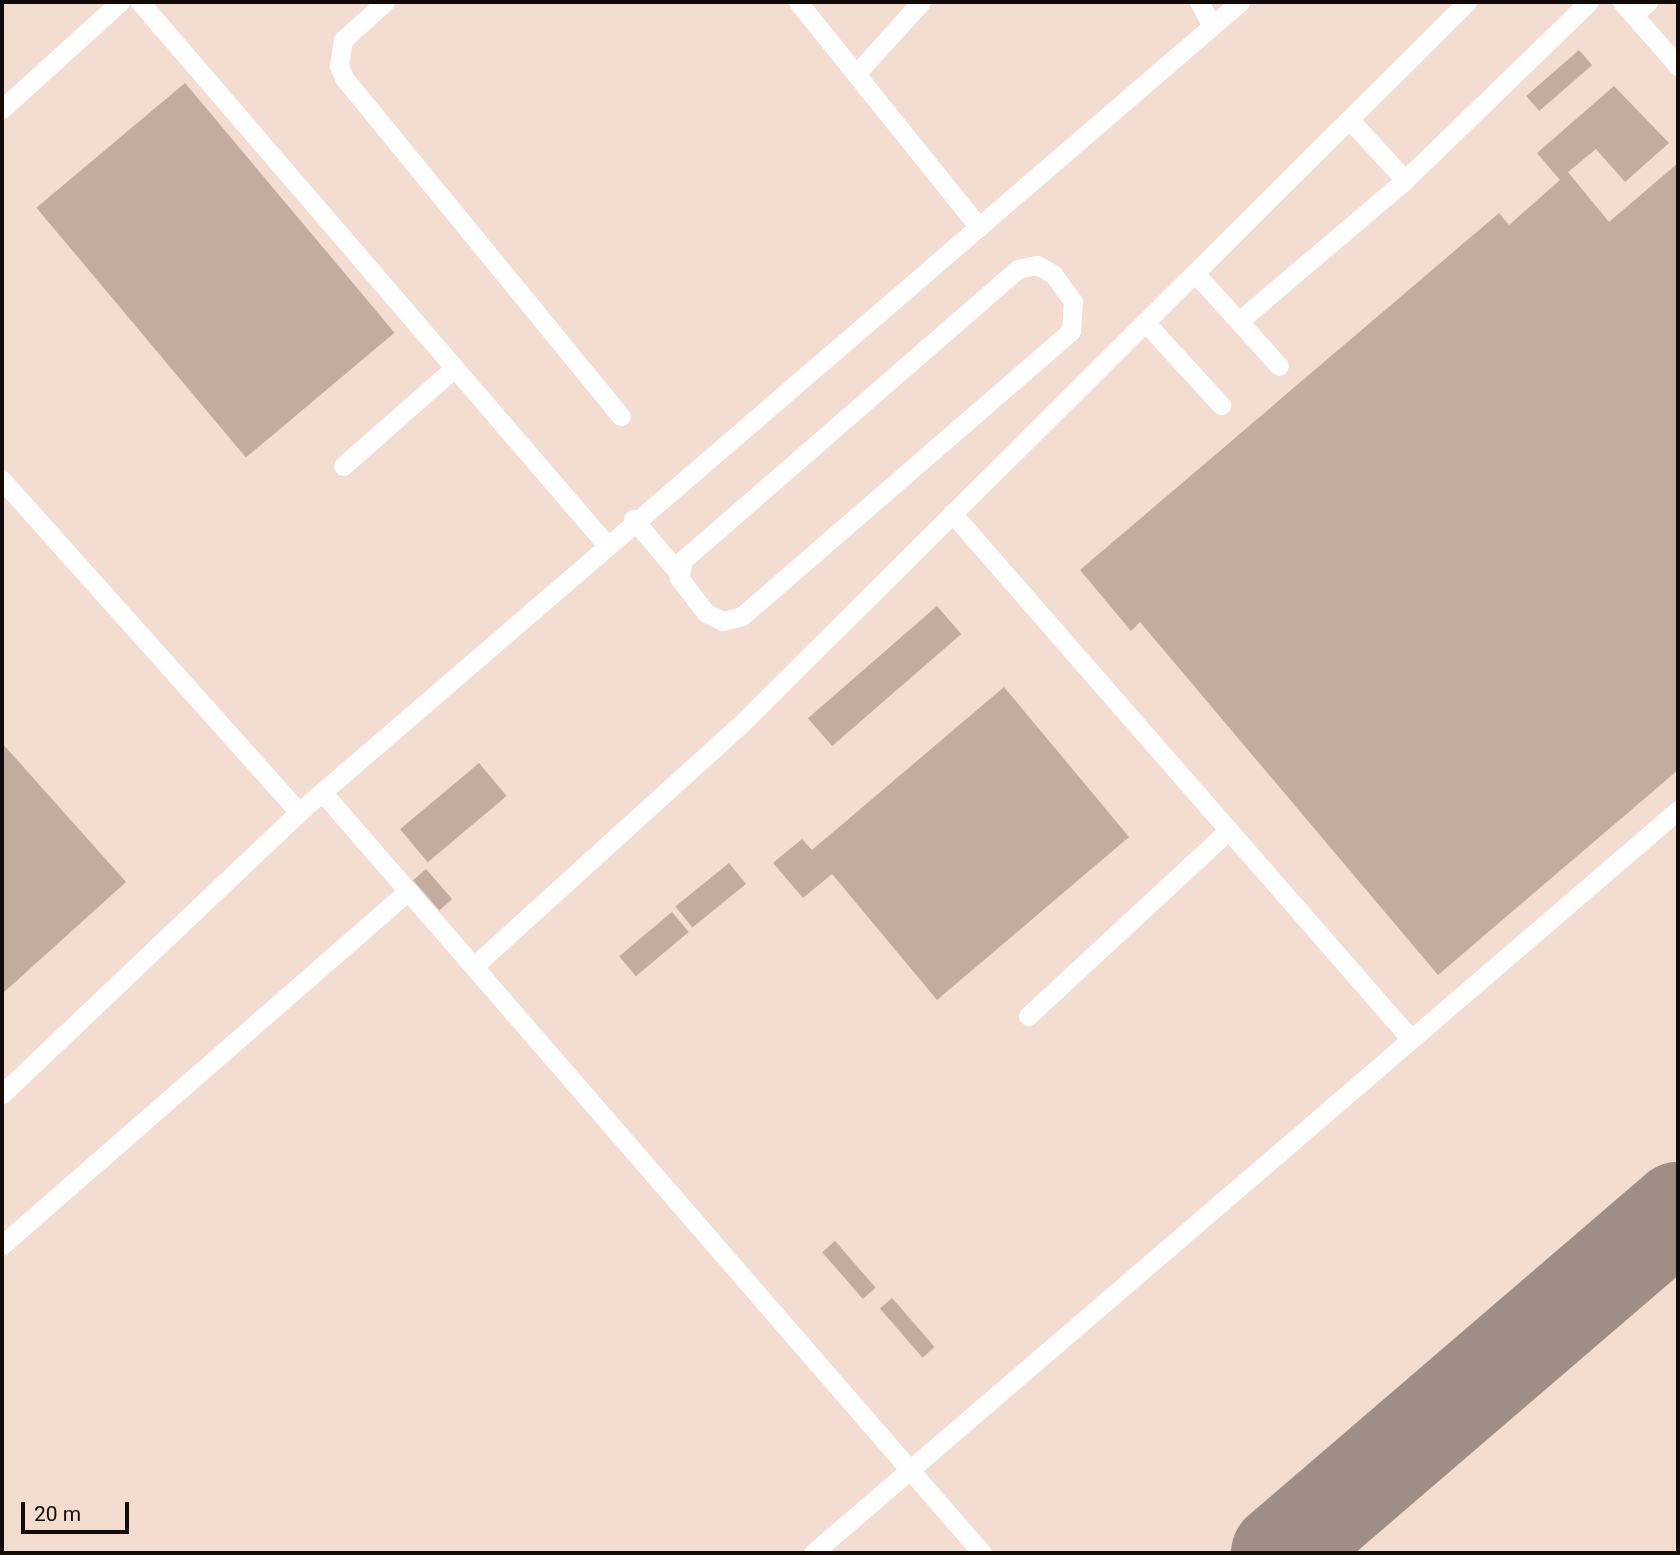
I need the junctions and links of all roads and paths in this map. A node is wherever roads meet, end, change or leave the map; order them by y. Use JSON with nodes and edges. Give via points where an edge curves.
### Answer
{"nodes":[{"id":1,"x":120,"y":2,"type":"edge"},
{"id":2,"x":140,"y":2,"type":"edge"},
{"id":3,"x":385,"y":2,"type":"edge"},
{"id":4,"x":798,"y":2,"type":"edge"},
{"id":5,"x":921,"y":2,"type":"edge"},
{"id":6,"x":1199,"y":2,"type":"edge"},
{"id":7,"x":1240,"y":2,"type":"edge"},
{"id":8,"x":1467,"y":2,"type":"edge"},
{"id":9,"x":1589,"y":2,"type":"edge"},
{"id":10,"x":1648,"y":2,"type":"edge"},
{"id":11,"x":1628,"y":8,"type":"edge"},
{"id":12,"x":1212,"y":25,"type":"junction"},
{"id":13,"x":1678,"y":66,"type":"edge"},
{"id":14,"x":856,"y":74,"type":"junction"},
{"id":15,"x":2,"y":109,"type":"edge"},
{"id":16,"x":1349,"y":119,"type":"junction"},
{"id":17,"x":1405,"y":180,"type":"junction"},
{"id":18,"x":979,"y":227,"type":"junction"},
{"id":19,"x":1195,"y":273,"type":"junction"},
{"id":20,"x":1239,"y":321,"type":"junction"},
{"id":21,"x":1145,"y":322,"type":"junction"},
{"id":22,"x":1279,"y":366,"type":"dead end"},
{"id":23,"x":454,"y":368,"type":"junction"},
{"id":24,"x":1221,"y":405,"type":"dead end"},
{"id":25,"x":621,"y":416,"type":"dead end"},
{"id":26,"x":343,"y":466,"type":"dead end"},
{"id":27,"x":4,"y":488,"type":"edge"},
{"id":28,"x":952,"y":513,"type":"junction"},
{"id":29,"x":633,"y":519,"type":"junction"},
{"id":30,"x":606,"y":544,"type":"junction"},
{"id":31,"x":678,"y":572,"type":"junction"},
{"id":32,"x":323,"y":793,"type":"junction"},
{"id":33,"x":1678,"y":810,"type":"edge"},
{"id":34,"x":299,"y":812,"type":"junction"},
{"id":35,"x":1229,"y":830,"type":"junction"},
{"id":36,"x":408,"y":891,"type":"junction"},
{"id":37,"x":474,"y":967,"type":"junction"},
{"id":38,"x":1028,"y":1016,"type":"dead end"},
{"id":39,"x":1410,"y":1038,"type":"junction"},
{"id":40,"x":2,"y":1094,"type":"edge"},
{"id":41,"x":2,"y":1245,"type":"edge"},
{"id":42,"x":912,"y":1469,"type":"junction"},
{"id":43,"x":813,"y":1553,"type":"edge"},
{"id":44,"x":982,"y":1553,"type":"edge"}],
"edges":[{"from":1,"to":15,"type":"lane"},
{"from":2,"to":23,"type":"lane"},
{"from":3,"to":25,"type":"lane","via":[[343,40],[338,53],[344,78]]},
{"from":4,"to":14,"type":"lane"},
{"from":5,"to":14,"type":"lane"},
{"from":6,"to":12,"type":"lane"},
{"from":7,"to":12,"type":"lane"},
{"from":8,"to":16,"type":"lane"},
{"from":9,"to":17,"type":"lane"},
{"from":10,"to":11,"type":"lane"},
{"from":11,"to":13,"type":"lane"},
{"from":12,"to":18,"type":"lane"},
{"from":14,"to":18,"type":"lane"},
{"from":16,"to":17,"type":"lane"},
{"from":16,"to":19,"type":"lane"},
{"from":17,"to":20,"type":"lane"},
{"from":18,"to":29,"type":"lane"},
{"from":19,"to":20,"type":"lane"},
{"from":19,"to":21,"type":"lane"},
{"from":20,"to":22,"type":"lane"},
{"from":21,"to":24,"type":"lane"},
{"from":21,"to":28,"type":"lane"},
{"from":23,"to":26,"type":"lane"},
{"from":23,"to":30,"type":"lane"},
{"from":27,"to":34,"type":"lane"},
{"from":28,"to":35,"type":"lane"},
{"from":28,"to":37,"type":"lane","via":[[734,731]]},
{"from":29,"to":30,"type":"lane"},
{"from":29,"to":31,"type":"lane"},
{"from":30,"to":32,"type":"lane"},
{"from":31,"to":31,"type":"lane","via":[[713,619],[742,616],[1072,331],[1076,312],[1060,282],[1037,265],[1018,268],[683,561]]},
{"from":32,"to":34,"type":"lane"},
{"from":32,"to":36,"type":"lane"},
{"from":33,"to":39,"type":"lane"},
{"from":34,"to":40,"type":"lane"},
{"from":35,"to":38,"type":"lane"},
{"from":35,"to":39,"type":"lane"},
{"from":36,"to":37,"type":"lane"},
{"from":36,"to":41,"type":"lane"},
{"from":37,"to":42,"type":"lane"},
{"from":39,"to":42,"type":"lane"},
{"from":42,"to":43,"type":"lane"},
{"from":42,"to":44,"type":"lane"}]}
